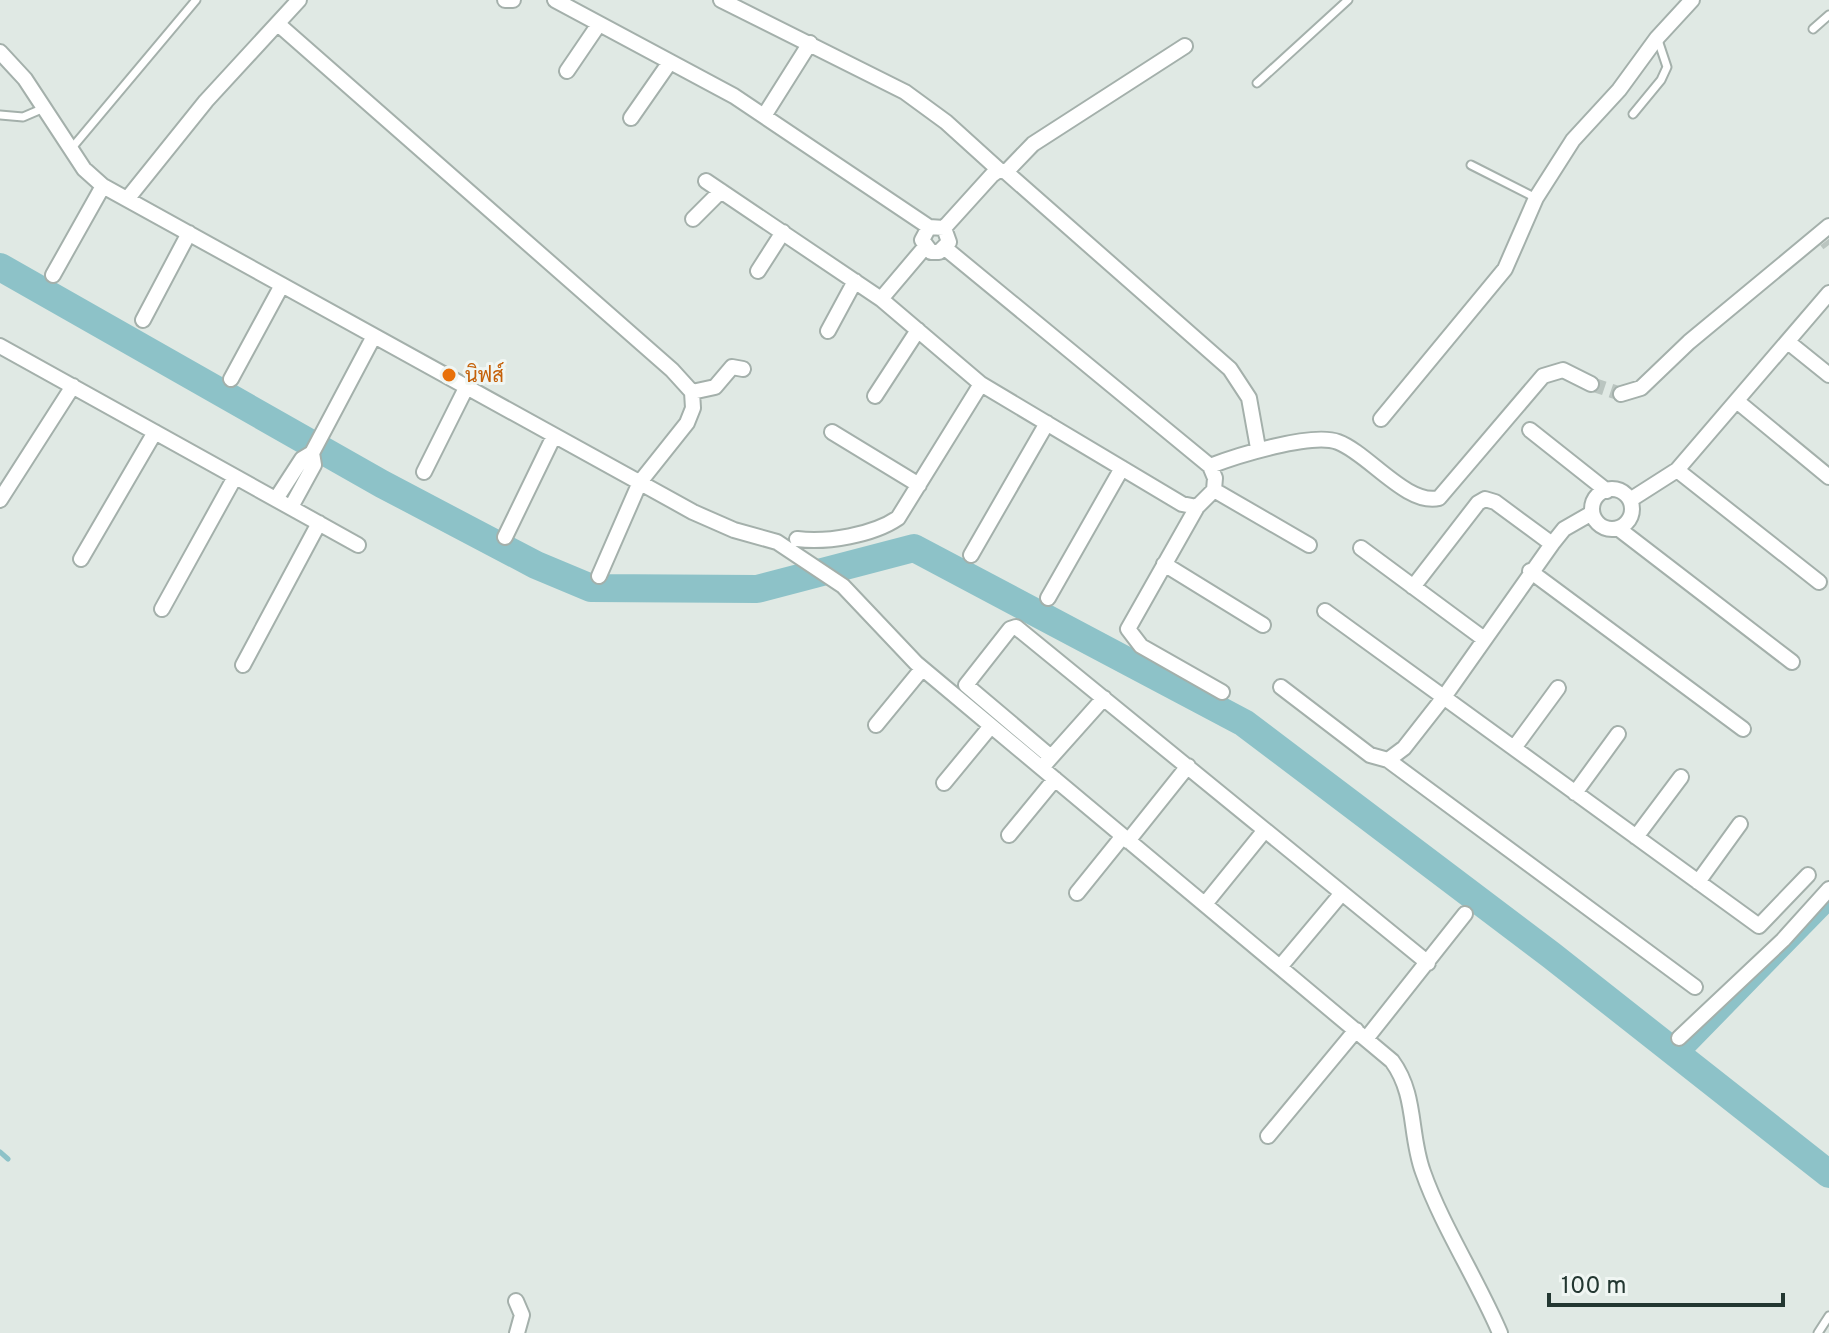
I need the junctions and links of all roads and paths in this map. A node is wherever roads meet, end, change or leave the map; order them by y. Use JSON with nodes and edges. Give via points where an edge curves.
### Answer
{"nodes":[{"id":1,"x":196,"y":0,"type":"edge"},
{"id":2,"x":299,"y":0,"type":"edge"},
{"id":3,"x":505,"y":0,"type":"edge"},
{"id":4,"x":513,"y":0,"type":"edge"},
{"id":5,"x":555,"y":0,"type":"edge"},
{"id":6,"x":721,"y":0,"type":"edge"},
{"id":7,"x":1348,"y":0,"type":"edge"},
{"id":8,"x":1692,"y":0,"type":"edge"},
{"id":9,"x":1829,"y":15,"type":"edge"},
{"id":10,"x":278,"y":24,"type":"junction"},
{"id":11,"x":599,"y":24,"type":"junction"},
{"id":12,"x":1813,"y":29,"type":"dead end"},
{"id":13,"x":1657,"y":38,"type":"junction"},
{"id":14,"x":810,"y":43,"type":"junction"},
{"id":15,"x":1185,"y":46,"type":"dead end"},
{"id":16,"x":0,"y":52,"type":"edge"},
{"id":17,"x":670,"y":62,"type":"junction"},
{"id":18,"x":567,"y":71,"type":"dead end"},
{"id":19,"x":1257,"y":83,"type":"dead end"},
{"id":20,"x":44,"y":108,"type":"junction"},
{"id":21,"x":1633,"y":114,"type":"dead end"},
{"id":22,"x":0,"y":115,"type":"edge"},
{"id":23,"x":764,"y":116,"type":"junction"},
{"id":24,"x":631,"y":118,"type":"dead end"},
{"id":25,"x":71,"y":149,"type":"junction"},
{"id":26,"x":1471,"y":165,"type":"dead end"},
{"id":27,"x":1002,"y":171,"type":"junction"},
{"id":28,"x":706,"y":181,"type":"dead end"},
{"id":29,"x":103,"y":186,"type":"junction"},
{"id":30,"x":721,"y":191,"type":"junction"},
{"id":31,"x":128,"y":198,"type":"junction"},
{"id":32,"x":1536,"y":198,"type":"junction"},
{"id":33,"x":693,"y":219,"type":"dead end"},
{"id":34,"x":936,"y":228,"type":"junction"},
{"id":35,"x":783,"y":232,"type":"junction"},
{"id":36,"x":189,"y":233,"type":"junction"},
{"id":37,"x":1825,"y":233,"type":"edge"},
{"id":38,"x":925,"y":247,"type":"junction"},
{"id":39,"x":945,"y":248,"type":"junction"},
{"id":40,"x":758,"y":271,"type":"dead end"},
{"id":41,"x":53,"y":275,"type":"dead end"},
{"id":42,"x":855,"y":281,"type":"junction"},
{"id":43,"x":282,"y":285,"type":"junction"},
{"id":44,"x":1829,"y":293,"type":"edge"},
{"id":45,"x":881,"y":299,"type":"junction"},
{"id":46,"x":143,"y":320,"type":"dead end"},
{"id":47,"x":918,"y":330,"type":"junction"},
{"id":48,"x":828,"y":331,"type":"dead end"},
{"id":49,"x":374,"y":336,"type":"junction"},
{"id":50,"x":1788,"y":342,"type":"junction"},
{"id":51,"x":0,"y":346,"type":"edge"},
{"id":52,"x":743,"y":369,"type":"dead end"},
{"id":53,"x":1829,"y":375,"type":"edge"},
{"id":54,"x":231,"y":379,"type":"dead end"},
{"id":55,"x":981,"y":384,"type":"junction"},
{"id":56,"x":1591,"y":384,"type":"tunnel mouth"},
{"id":57,"x":73,"y":386,"type":"junction"},
{"id":58,"x":466,"y":388,"type":"junction"},
{"id":59,"x":692,"y":392,"type":"junction"},
{"id":60,"x":1621,"y":394,"type":"dead end"},
{"id":61,"x":875,"y":396,"type":"dead end"},
{"id":62,"x":1738,"y":402,"type":"junction"},
{"id":63,"x":1381,"y":419,"type":"dead end"},
{"id":64,"x":1047,"y":423,"type":"junction"},
{"id":65,"x":1530,"y":430,"type":"dead end"},
{"id":66,"x":155,"y":432,"type":"junction"},
{"id":67,"x":832,"y":432,"type":"dead end"},
{"id":68,"x":553,"y":438,"type":"junction"},
{"id":69,"x":1258,"y":448,"type":"junction"},
{"id":70,"x":312,"y":452,"type":"junction"},
{"id":71,"x":1210,"y":466,"type":"junction"},
{"id":72,"x":1122,"y":468,"type":"junction"},
{"id":73,"x":1677,"y":470,"type":"junction"},
{"id":74,"x":424,"y":472,"type":"dead end"},
{"id":75,"x":235,"y":477,"type":"junction"},
{"id":76,"x":1829,"y":477,"type":"edge"},
{"id":77,"x":640,"y":482,"type":"junction"},
{"id":78,"x":919,"y":485,"type":"junction"},
{"id":79,"x":1214,"y":490,"type":"junction"},
{"id":80,"x":1607,"y":491,"type":"junction"},
{"id":81,"x":276,"y":499,"type":"junction"},
{"id":82,"x":0,"y":500,"type":"edge"},
{"id":83,"x":1630,"y":500,"type":"junction"},
{"id":84,"x":291,"y":507,"type":"junction"},
{"id":85,"x":1197,"y":507,"type":"junction"},
{"id":86,"x":1592,"y":513,"type":"junction"},
{"id":87,"x":319,"y":523,"type":"junction"},
{"id":88,"x":1619,"y":529,"type":"junction"},
{"id":89,"x":505,"y":537,"type":"dead end"},
{"id":90,"x":1552,"y":544,"type":"junction"},
{"id":91,"x":358,"y":545,"type":"dead end"},
{"id":92,"x":796,"y":545,"type":"junction"},
{"id":93,"x":1309,"y":545,"type":"dead end"},
{"id":94,"x":1361,"y":548,"type":"dead end"},
{"id":95,"x":971,"y":555,"type":"dead end"},
{"id":96,"x":81,"y":559,"type":"dead end"},
{"id":97,"x":1164,"y":564,"type":"junction"},
{"id":98,"x":1530,"y":571,"type":"junction"},
{"id":99,"x":599,"y":576,"type":"dead end"},
{"id":100,"x":1819,"y":582,"type":"dead end"},
{"id":101,"x":1413,"y":587,"type":"junction"},
{"id":102,"x":1048,"y":598,"type":"dead end"},
{"id":103,"x":162,"y":609,"type":"dead end"},
{"id":104,"x":1325,"y":611,"type":"dead end"},
{"id":105,"x":1263,"y":625,"type":"dead end"},
{"id":106,"x":1484,"y":639,"type":"junction"},
{"id":107,"x":1792,"y":662,"type":"dead end"},
{"id":108,"x":243,"y":665,"type":"dead end"},
{"id":109,"x":922,"y":669,"type":"junction"},
{"id":110,"x":1281,"y":687,"type":"dead end"},
{"id":111,"x":1558,"y":688,"type":"dead end"},
{"id":112,"x":1222,"y":692,"type":"dead end"},
{"id":113,"x":1444,"y":697,"type":"junction"},
{"id":114,"x":1104,"y":698,"type":"junction"},
{"id":115,"x":876,"y":725,"type":"dead end"},
{"id":116,"x":991,"y":726,"type":"junction"},
{"id":117,"x":1743,"y":729,"type":"dead end"},
{"id":118,"x":1618,"y":734,"type":"dead end"},
{"id":119,"x":1514,"y":748,"type":"junction"},
{"id":120,"x":1388,"y":760,"type":"junction"},
{"id":121,"x":1046,"y":762,"type":"junction"},
{"id":122,"x":1188,"y":766,"type":"junction"},
{"id":123,"x":1681,"y":777,"type":"dead end"},
{"id":124,"x":1055,"y":779,"type":"junction"},
{"id":125,"x":944,"y":783,"type":"dead end"},
{"id":126,"x":1575,"y":793,"type":"junction"},
{"id":127,"x":1740,"y":824,"type":"dead end"},
{"id":128,"x":1265,"y":830,"type":"junction"},
{"id":129,"x":1009,"y":835,"type":"dead end"},
{"id":130,"x":1636,"y":837,"type":"junction"},
{"id":131,"x":1126,"y":838,"type":"junction"},
{"id":132,"x":1808,"y":875,"type":"dead end"},
{"id":133,"x":1698,"y":882,"type":"junction"},
{"id":134,"x":1829,"y":889,"type":"edge"},
{"id":135,"x":1077,"y":893,"type":"dead end"},
{"id":136,"x":1342,"y":893,"type":"junction"},
{"id":137,"x":1205,"y":904,"type":"junction"},
{"id":138,"x":1465,"y":914,"type":"dead end"},
{"id":139,"x":1428,"y":963,"type":"junction"},
{"id":140,"x":1280,"y":967,"type":"junction"},
{"id":141,"x":1695,"y":987,"type":"dead end"},
{"id":142,"x":1361,"y":1035,"type":"junction"},
{"id":143,"x":1679,"y":1038,"type":"dead end"},
{"id":144,"x":1268,"y":1136,"type":"dead end"},
{"id":145,"x":516,"y":1301,"type":"dead end"},
{"id":146,"x":1829,"y":1316,"type":"edge"},
{"id":147,"x":517,"y":1333,"type":"edge"},
{"id":148,"x":1500,"y":1333,"type":"edge"},
{"id":149,"x":1818,"y":1333,"type":"edge"}],
"edges":[{"from":1,"to":25,"type":"lane"},
{"from":2,"to":10,"type":"street"},
{"from":3,"to":4,"type":"street"},
{"from":5,"to":11,"type":"street"},
{"from":6,"to":14,"type":"street"},
{"from":7,"to":19,"type":"lane"},
{"from":8,"to":13,"type":"street"},
{"from":9,"to":12,"type":"lane"},
{"from":10,"to":31,"type":"street","via":[[206,101]]},
{"from":10,"to":59,"type":"street"},
{"from":11,"to":17,"type":"street"},
{"from":11,"to":18,"type":"street"},
{"from":13,"to":21,"type":"lane","via":[[1667,67]]},
{"from":13,"to":32,"type":"street","via":[[1573,140]]},
{"from":14,"to":23,"type":"street"},
{"from":14,"to":27,"type":"street","via":[[905,92]]},
{"from":15,"to":27,"type":"street","via":[[1033,144]]},
{"from":16,"to":20,"type":"street"},
{"from":17,"to":23,"type":"street"},
{"from":17,"to":24,"type":"street"},
{"from":20,"to":22,"type":"lane","via":[[23,117]]},
{"from":20,"to":25,"type":"street"},
{"from":23,"to":34,"type":"street"},
{"from":25,"to":29,"type":"street"},
{"from":26,"to":32,"type":"lane"},
{"from":27,"to":34,"type":"street"},
{"from":27,"to":69,"type":"street","via":[[1230,369],[1249,398]]},
{"from":28,"to":30,"type":"street"},
{"from":29,"to":31,"type":"street"},
{"from":29,"to":41,"type":"street"},
{"from":30,"to":33,"type":"street"},
{"from":30,"to":35,"type":"street"},
{"from":31,"to":36,"type":"street"},
{"from":32,"to":63,"type":"street","via":[[1505,269]]},
{"from":34,"to":38,"type":"street","via":[[922,240]]},
{"from":34,"to":39,"type":"street","via":[[949,242]]},
{"from":35,"to":40,"type":"street"},
{"from":35,"to":42,"type":"street"},
{"from":36,"to":43,"type":"street"},
{"from":36,"to":46,"type":"street"},
{"from":37,"to":60,"type":"street","via":[[1689,342],[1641,388]]},
{"from":38,"to":39,"type":"street","via":[[931,252]]},
{"from":38,"to":45,"type":"street"},
{"from":39,"to":71,"type":"street"},
{"from":42,"to":45,"type":"street"},
{"from":42,"to":48,"type":"street"},
{"from":43,"to":49,"type":"street"},
{"from":43,"to":54,"type":"street"},
{"from":44,"to":50,"type":"street"},
{"from":45,"to":47,"type":"street"},
{"from":47,"to":55,"type":"street"},
{"from":47,"to":61,"type":"street"},
{"from":49,"to":58,"type":"street"},
{"from":49,"to":70,"type":"street"},
{"from":50,"to":53,"type":"street"},
{"from":50,"to":62,"type":"street"},
{"from":51,"to":57,"type":"street"},
{"from":52,"to":59,"type":"street","via":[[732,367],[715,387]]},
{"from":55,"to":64,"type":"street"},
{"from":55,"to":78,"type":"street"},
{"from":56,"to":69,"type":"street","via":[[1563,370],[1543,376],[1439,498],[1420,498],[1335,440]]},
{"from":57,"to":66,"type":"street"},
{"from":57,"to":82,"type":"street"},
{"from":58,"to":68,"type":"street"},
{"from":58,"to":74,"type":"street"},
{"from":59,"to":77,"type":"street","via":[[687,423]]},
{"from":62,"to":73,"type":"street"},
{"from":62,"to":76,"type":"street"},
{"from":64,"to":72,"type":"street"},
{"from":64,"to":95,"type":"street"},
{"from":65,"to":80,"type":"street"},
{"from":66,"to":75,"type":"street"},
{"from":66,"to":96,"type":"street"},
{"from":67,"to":78,"type":"street"},
{"from":68,"to":77,"type":"street"},
{"from":68,"to":89,"type":"street"},
{"from":69,"to":71,"type":"street"},
{"from":70,"to":81,"type":"street"},
{"from":70,"to":84,"type":"street","via":[[314,465]]},
{"from":71,"to":79,"type":"street"},
{"from":72,"to":85,"type":"street","via":[[1182,504]]},
{"from":72,"to":102,"type":"street"},
{"from":73,"to":83,"type":"street"},
{"from":73,"to":100,"type":"street"},
{"from":75,"to":81,"type":"street"},
{"from":75,"to":103,"type":"street"},
{"from":77,"to":92,"type":"street","via":[[734,530]]},
{"from":77,"to":99,"type":"street"},
{"from":78,"to":92,"type":"street","via":[[888,525]]},
{"from":79,"to":85,"type":"street"},
{"from":79,"to":93,"type":"street"},
{"from":80,"to":83,"type":"street","via":[[1622,492]]},
{"from":80,"to":86,"type":"street","via":[[1593,502]]},
{"from":81,"to":84,"type":"street"},
{"from":83,"to":88,"type":"street","via":[[1629,522]]},
{"from":84,"to":87,"type":"street"},
{"from":85,"to":97,"type":"street"},
{"from":86,"to":88,"type":"street","via":[[1598,524]]},
{"from":86,"to":90,"type":"street","via":[[1564,529]]},
{"from":87,"to":91,"type":"street"},
{"from":87,"to":108,"type":"street"},
{"from":88,"to":107,"type":"street"},
{"from":90,"to":98,"type":"street"},
{"from":90,"to":101,"type":"street","via":[[1485,499]]},
{"from":92,"to":109,"type":"street"},
{"from":94,"to":101,"type":"street"},
{"from":97,"to":105,"type":"street"},
{"from":97,"to":112,"type":"street","via":[[1128,629],[1141,646]]},
{"from":98,"to":106,"type":"street"},
{"from":98,"to":117,"type":"street"},
{"from":101,"to":106,"type":"street"},
{"from":104,"to":113,"type":"street"},
{"from":106,"to":113,"type":"street"},
{"from":109,"to":115,"type":"street"},
{"from":109,"to":116,"type":"street"},
{"from":110,"to":120,"type":"street","via":[[1370,755]]},
{"from":111,"to":119,"type":"street"},
{"from":113,"to":119,"type":"street"},
{"from":113,"to":120,"type":"street"},
{"from":114,"to":121,"type":"street"},
{"from":114,"to":121,"type":"street","via":[[1016,627],[1010,629],[966,685]]},
{"from":114,"to":122,"type":"street"},
{"from":116,"to":121,"type":"street"},
{"from":116,"to":125,"type":"street"},
{"from":118,"to":126,"type":"street"},
{"from":119,"to":126,"type":"street"},
{"from":120,"to":141,"type":"street"},
{"from":121,"to":124,"type":"street"},
{"from":122,"to":128,"type":"street"},
{"from":122,"to":131,"type":"street"},
{"from":123,"to":130,"type":"street"},
{"from":124,"to":129,"type":"street"},
{"from":124,"to":131,"type":"street"},
{"from":126,"to":130,"type":"street"},
{"from":127,"to":133,"type":"street"},
{"from":128,"to":136,"type":"street"},
{"from":128,"to":137,"type":"street"},
{"from":130,"to":133,"type":"street"},
{"from":131,"to":135,"type":"street"},
{"from":131,"to":137,"type":"street"},
{"from":132,"to":133,"type":"street","via":[[1759,926]]},
{"from":134,"to":143,"type":"street"},
{"from":136,"to":139,"type":"street"},
{"from":136,"to":140,"type":"street"},
{"from":137,"to":140,"type":"street"},
{"from":138,"to":139,"type":"street"},
{"from":139,"to":142,"type":"street"},
{"from":140,"to":142,"type":"street"},
{"from":142,"to":144,"type":"street"},
{"from":142,"to":148,"type":"street","via":[[1405,1077],[1422,1170]]},
{"from":145,"to":147,"type":"street","via":[[522,1315]]},
{"from":146,"to":149,"type":"lane"}]}
